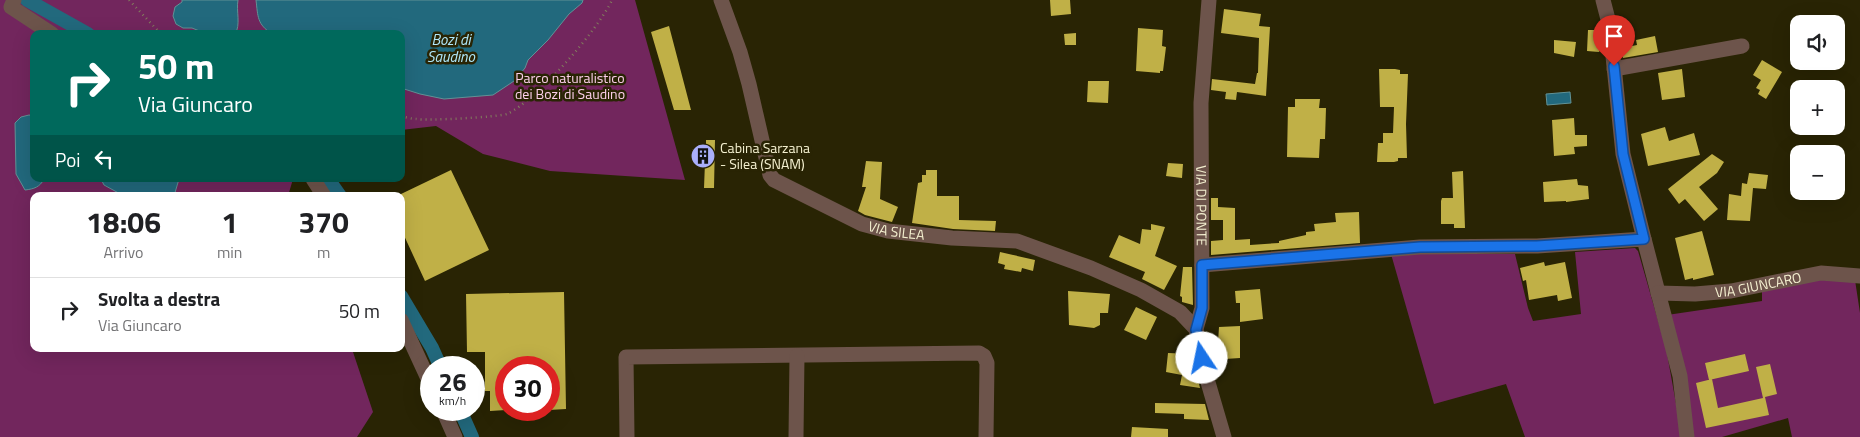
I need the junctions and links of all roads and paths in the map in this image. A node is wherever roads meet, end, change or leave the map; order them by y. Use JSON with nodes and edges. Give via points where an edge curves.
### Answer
{"nodes":[{"id":1,"x":129,"y":0,"type":"edge"},
{"id":2,"x":612,"y":0,"type":"edge"},
{"id":3,"x":720,"y":0,"type":"edge"},
{"id":4,"x":1209,"y":0,"type":"edge"},
{"id":5,"x":1603,"y":0,"type":"edge"},
{"id":6,"x":14,"y":1,"type":"edge"},
{"id":7,"x":46,"y":30,"type":"edge"},
{"id":8,"x":157,"y":30,"type":"edge"},
{"id":9,"x":1742,"y":46,"type":"dead end"},
{"id":10,"x":1614,"y":69,"type":"junction"},
{"id":11,"x":405,"y":117,"type":"edge"},
{"id":12,"x":1644,"y":239,"type":"junction"},
{"id":13,"x":1202,"y":265,"type":"junction"},
{"id":14,"x":1860,"y":276,"type":"edge"},
{"id":15,"x":1658,"y":292,"type":"junction"},
{"id":16,"x":405,"y":329,"type":"edge"},
{"id":17,"x":1196,"y":330,"type":"junction"},
{"id":18,"x":797,"y":356,"type":"junction"},
{"id":19,"x":420,"y":361,"type":"edge"},
{"id":20,"x":448,"y":421,"type":"edge"},
{"id":21,"x":455,"y":437,"type":"edge"},
{"id":22,"x":628,"y":437,"type":"edge"},
{"id":23,"x":796,"y":437,"type":"edge"},
{"id":24,"x":986,"y":437,"type":"edge"},
{"id":25,"x":1224,"y":437,"type":"edge"},
{"id":26,"x":1687,"y":437,"type":"edge"}],
"edges":[{"from":1,"to":8,"type":"path"},
{"from":2,"to":11,"type":"path","via":[[604,16],[559,69],[529,100],[506,115],[417,120]]},
{"from":3,"to":17,"type":"street","name":"VIA SILEA","via":[[742,60],[770,175],[774,180],[862,224],[888,231],[1017,241],[1141,290],[1180,312]]},
{"from":4,"to":13,"type":"street","name":"VIA DI PONTE","via":[[1201,103]]},
{"from":5,"to":10,"type":"street","via":[[1610,27]]},
{"from":6,"to":7,"type":"street","via":[[10,7]]},
{"from":9,"to":10,"type":"street"},
{"from":10,"to":12,"type":"street","via":[[1623,154]]},
{"from":12,"to":13,"type":"street","via":[[1537,246],[1420,247]]},
{"from":12,"to":15,"type":"street"},
{"from":13,"to":17,"type":"street","name":"VIA DI PONTE","via":[[1202,308]]},
{"from":14,"to":15,"type":"street","name":"VIA GIUNCARO","via":[[1821,273],[1731,291],[1695,294]]},
{"from":15,"to":26,"type":"street","via":[[1680,376]]},
{"from":16,"to":19,"type":"street"},
{"from":17,"to":25,"type":"street","name":"VIA DI PONTE"},
{"from":18,"to":22,"type":"street","via":[[626,357]]},
{"from":18,"to":23,"type":"street"},
{"from":18,"to":24,"type":"street","via":[[979,353],[987,363]]},
{"from":20,"to":21,"type":"street"}]}
